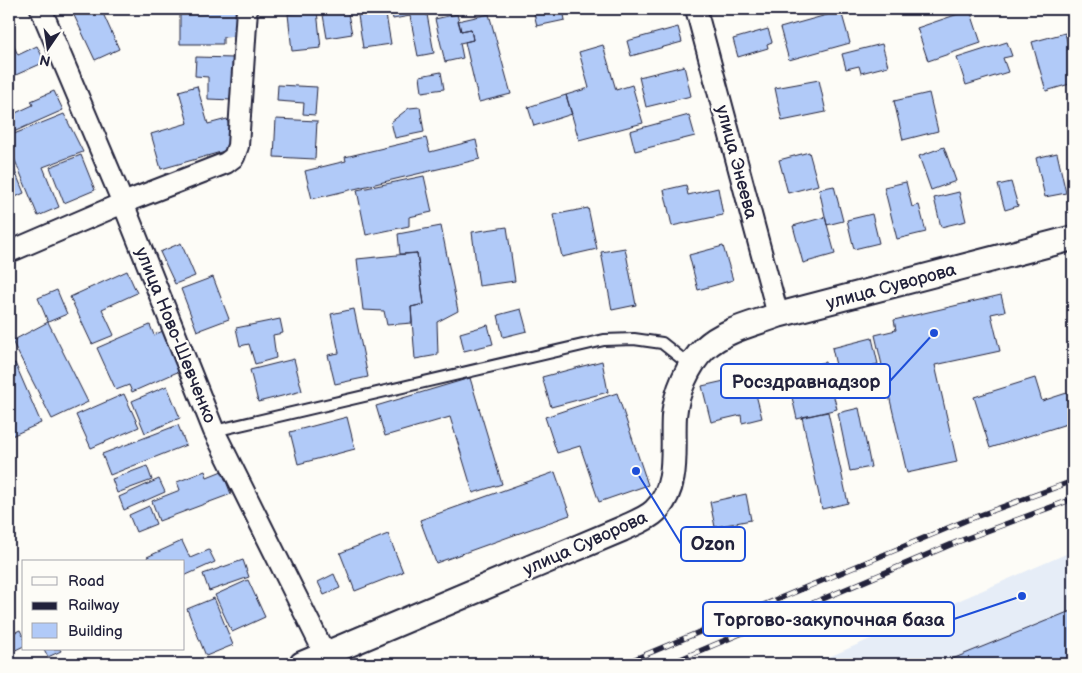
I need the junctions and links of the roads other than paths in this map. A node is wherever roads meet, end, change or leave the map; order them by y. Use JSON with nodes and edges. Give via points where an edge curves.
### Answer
{"nodes":[{"id":1,"x":41,"y":9,"type":"edge"},
{"id":2,"x":247,"y":9,"type":"edge"},
{"id":3,"x":696,"y":9,"type":"edge"},
{"id":4,"x":123,"y":203,"type":"junction"},
{"id":5,"x":1073,"y":238,"type":"edge"},
{"id":6,"x":9,"y":252,"type":"edge"},
{"id":7,"x":778,"y":315,"type":"junction"},
{"id":8,"x":691,"y":366,"type":"junction"},
{"id":9,"x":214,"y":430,"type":"junction"},
{"id":10,"x":325,"y":654,"type":"junction"},
{"id":11,"x":302,"y":664,"type":"edge"}],
"edges":[{"from":1,"to":4,"type":"street","name":"улица Ново-Шевченко"},
{"from":2,"to":4,"type":"street","via":[[238,146],[234,157]]},
{"from":3,"to":7,"type":"street","name":"улица Энеева"},
{"from":4,"to":6,"type":"street"},
{"from":4,"to":9,"type":"street","name":"улица Ново-Шевченко"},
{"from":5,"to":7,"type":"street","name":"улица Суворова"},
{"from":7,"to":8,"type":"street","name":"улица Суворова","via":[[719,339],[706,348]]},
{"from":8,"to":9,"type":"lane","via":[[662,343],[634,339],[604,340]]},
{"from":8,"to":10,"type":"street","name":"улица Суворова","via":[[674,415],[674,458],[669,487],[654,513]]},
{"from":9,"to":10,"type":"street","name":"улица Ново-Шевченко"},
{"from":10,"to":11,"type":"street","name":"улица Суворова"}]}
